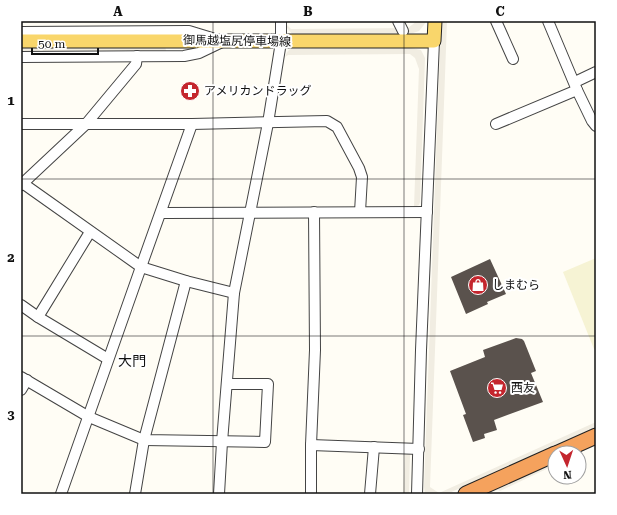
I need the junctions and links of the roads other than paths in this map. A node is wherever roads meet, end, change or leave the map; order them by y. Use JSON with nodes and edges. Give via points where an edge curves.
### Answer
{"nodes":[{"id":1,"x":79,"y":21,"type":"edge"},
{"id":2,"x":281,"y":21,"type":"edge"},
{"id":3,"x":398,"y":21,"type":"edge"},
{"id":4,"x":435,"y":21,"type":"edge"},
{"id":5,"x":496,"y":21,"type":"edge"},
{"id":6,"x":548,"y":21,"type":"edge"},
{"id":7,"x":165,"y":26,"type":"edge"},
{"id":8,"x":74,"y":31,"type":"junction"},
{"id":9,"x":403,"y":31,"type":"dead end"},
{"id":10,"x":21,"y":32,"type":"edge"},
{"id":11,"x":21,"y":41,"type":"edge"},
{"id":12,"x":434,"y":41,"type":"junction"},
{"id":13,"x":224,"y":42,"type":"junction"},
{"id":14,"x":281,"y":42,"type":"junction"},
{"id":15,"x":137,"y":56,"type":"junction"},
{"id":16,"x":21,"y":57,"type":"edge"},
{"id":17,"x":512,"y":59,"type":"dead end"},
{"id":18,"x":596,"y":72,"type":"edge"},
{"id":19,"x":576,"y":86,"type":"junction"},
{"id":20,"x":268,"y":123,"type":"junction"},
{"id":21,"x":21,"y":124,"type":"edge"},
{"id":22,"x":86,"y":124,"type":"junction"},
{"id":23,"x":192,"y":124,"type":"junction"},
{"id":24,"x":496,"y":124,"type":"dead end"},
{"id":25,"x":596,"y":126,"type":"edge"},
{"id":26,"x":22,"y":183,"type":"edge"},
{"id":27,"x":250,"y":212,"type":"junction"},
{"id":28,"x":314,"y":212,"type":"junction"},
{"id":29,"x":360,"y":212,"type":"junction"},
{"id":30,"x":428,"y":212,"type":"junction"},
{"id":31,"x":161,"y":213,"type":"junction"},
{"id":32,"x":90,"y":232,"type":"junction"},
{"id":33,"x":140,"y":267,"type":"junction"},
{"id":34,"x":186,"y":281,"type":"junction"},
{"id":35,"x":234,"y":293,"type":"junction"},
{"id":36,"x":21,"y":305,"type":"edge"},
{"id":37,"x":38,"y":317,"type":"junction"},
{"id":38,"x":108,"y":359,"type":"junction"},
{"id":39,"x":24,"y":379,"type":"edge"},
{"id":40,"x":226,"y":384,"type":"junction"},
{"id":41,"x":21,"y":390,"type":"edge"},
{"id":42,"x":89,"y":417,"type":"junction"},
{"id":43,"x":596,"y":436,"type":"edge"},
{"id":44,"x":144,"y":440,"type":"junction"},
{"id":45,"x":222,"y":442,"type":"junction"},
{"id":46,"x":311,"y":445,"type":"junction"},
{"id":47,"x":576,"y":445,"type":"edge"},
{"id":48,"x":374,"y":447,"type":"junction"},
{"id":49,"x":419,"y":449,"type":"junction"},
{"id":50,"x":547,"y":458,"type":"edge"},
{"id":51,"x":481,"y":491,"type":"edge"},
{"id":52,"x":61,"y":494,"type":"edge"},
{"id":53,"x":135,"y":494,"type":"edge"},
{"id":54,"x":219,"y":494,"type":"edge"},
{"id":55,"x":311,"y":494,"type":"edge"},
{"id":56,"x":370,"y":494,"type":"edge"},
{"id":57,"x":417,"y":494,"type":"edge"},
{"id":58,"x":466,"y":494,"type":"edge"}],
"edges":[{"from":1,"to":8,"type":"street"},
{"from":2,"to":14,"type":"street"},
{"from":3,"to":9,"type":"street"},
{"from":4,"to":12,"type":"main road"},
{"from":5,"to":17,"type":"street"},
{"from":6,"to":19,"type":"street"},
{"from":7,"to":8,"type":"street"},
{"from":7,"to":13,"type":"street"},
{"from":8,"to":10,"type":"street"},
{"from":11,"to":13,"type":"main road","name":"御馬越塩尻停車場線"},
{"from":12,"to":14,"type":"main road","name":"御馬越塩尻停車場線"},
{"from":12,"to":30,"type":"street"},
{"from":13,"to":14,"type":"main road","name":"御馬越塩尻停車場線"},
{"from":13,"to":15,"type":"street","via":[[199,53],[184,56]]},
{"from":14,"to":20,"type":"street"},
{"from":15,"to":16,"type":"street"},
{"from":15,"to":22,"type":"street","via":[[136,64]]},
{"from":18,"to":19,"type":"street"},
{"from":19,"to":24,"type":"street"},
{"from":19,"to":25,"type":"street"},
{"from":20,"to":23,"type":"street"},
{"from":20,"to":27,"type":"street"},
{"from":20,"to":29,"type":"street","via":[[327,121],[337,127],[362,177]]},
{"from":21,"to":22,"type":"street"},
{"from":22,"to":23,"type":"street"},
{"from":22,"to":26,"type":"street"},
{"from":23,"to":31,"type":"street"},
{"from":26,"to":32,"type":"street"},
{"from":27,"to":28,"type":"street"},
{"from":27,"to":31,"type":"street"},
{"from":27,"to":35,"type":"street"},
{"from":28,"to":29,"type":"street"},
{"from":28,"to":46,"type":"street","via":[[315,350]]},
{"from":29,"to":30,"type":"street"},
{"from":30,"to":49,"type":"street"},
{"from":31,"to":33,"type":"street"},
{"from":32,"to":33,"type":"street"},
{"from":32,"to":37,"type":"street"},
{"from":33,"to":34,"type":"street"},
{"from":33,"to":38,"type":"street"},
{"from":34,"to":35,"type":"street"},
{"from":34,"to":44,"type":"street"},
{"from":35,"to":40,"type":"street"},
{"from":36,"to":37,"type":"street"},
{"from":37,"to":38,"type":"street"},
{"from":38,"to":42,"type":"street"},
{"from":39,"to":41,"type":"street"},
{"from":39,"to":42,"type":"street"},
{"from":40,"to":45,"type":"street"},
{"from":40,"to":45,"type":"street","via":[[268,384],[266,442]]},
{"from":42,"to":44,"type":"street"},
{"from":42,"to":52,"type":"street"},
{"from":43,"to":47,"type":"highway"},
{"from":44,"to":45,"type":"street"},
{"from":44,"to":53,"type":"street"},
{"from":45,"to":54,"type":"street"},
{"from":46,"to":48,"type":"street"},
{"from":46,"to":55,"type":"street"},
{"from":48,"to":49,"type":"street"},
{"from":48,"to":56,"type":"street"},
{"from":49,"to":57,"type":"street"},
{"from":50,"to":51,"type":"highway"},
{"from":51,"to":58,"type":"highway"}]}
